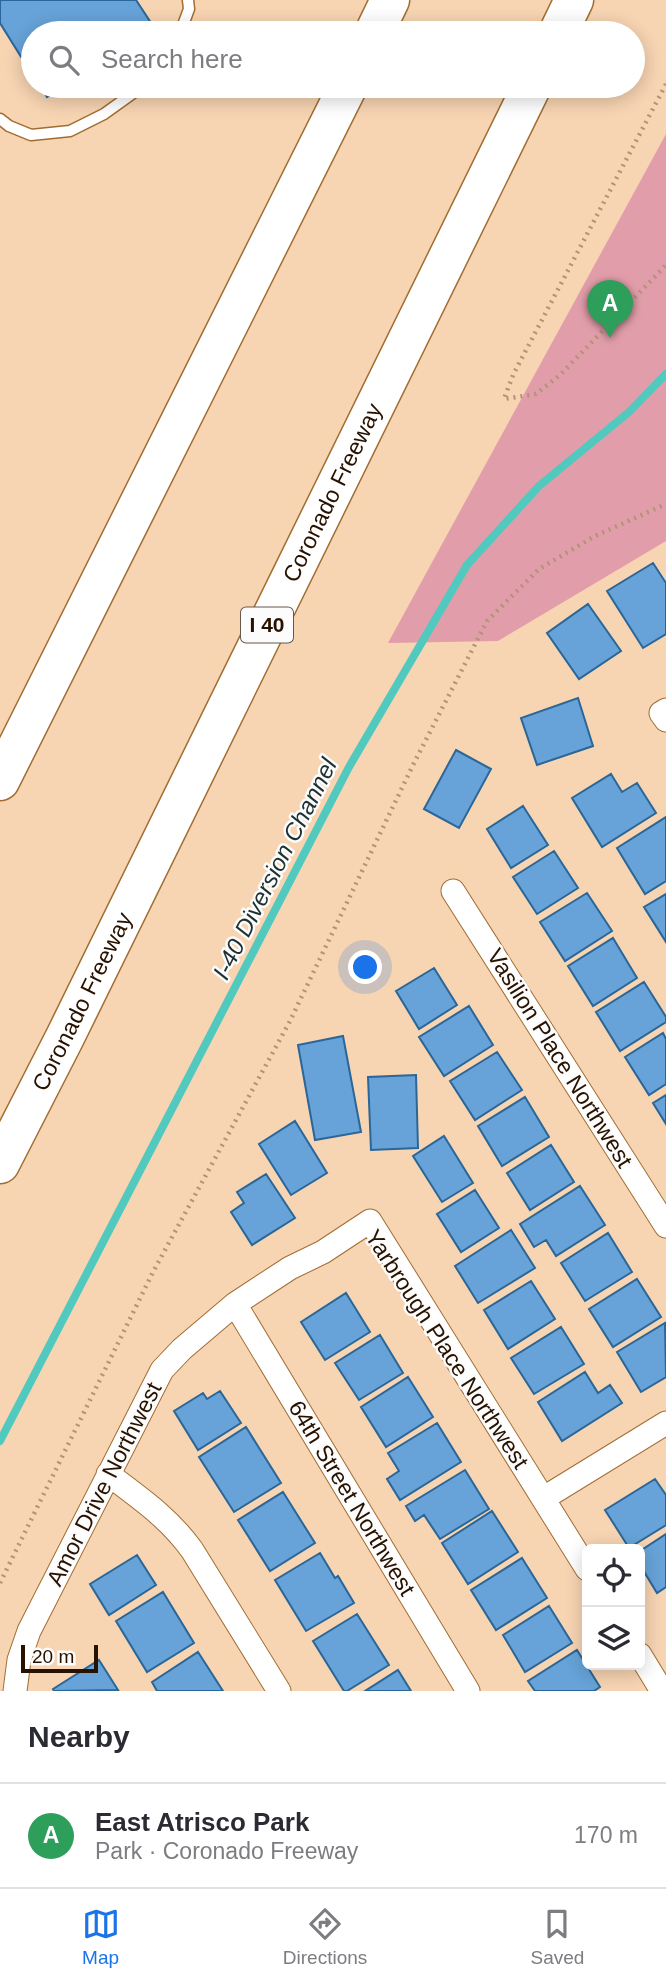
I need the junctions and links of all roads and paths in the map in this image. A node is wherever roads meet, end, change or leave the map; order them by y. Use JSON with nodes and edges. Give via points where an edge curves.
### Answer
{"nodes":[{"id":1,"x":188,"y":0,"type":"edge"},
{"id":2,"x":390,"y":0,"type":"edge"},
{"id":3,"x":575,"y":0,"type":"edge"},
{"id":4,"x":184,"y":21,"type":"edge"},
{"id":5,"x":380,"y":21,"type":"edge"},
{"id":6,"x":564,"y":21,"type":"edge"},
{"id":7,"x":666,"y":84,"type":"edge"},
{"id":8,"x":129,"y":98,"type":"edge"},
{"id":9,"x":342,"y":98,"type":"edge"},
{"id":10,"x":526,"y":98,"type":"edge"},
{"id":11,"x":0,"y":119,"type":"edge"},
{"id":12,"x":666,"y":265,"type":"edge"},
{"id":13,"x":666,"y":504,"type":"edge"},
{"id":14,"x":0,"y":781,"type":"edge"},
{"id":15,"x":453,"y":891,"type":"dead end"},
{"id":16,"x":0,"y":1164,"type":"edge"},
{"id":17,"x":666,"y":1226,"type":"edge"},
{"id":18,"x":235,"y":1304,"type":"junction"},
{"id":19,"x":666,"y":1423,"type":"edge"},
{"id":20,"x":108,"y":1474,"type":"junction"},
{"id":21,"x":544,"y":1498,"type":"junction"},
{"id":22,"x":582,"y":1561,"type":"edge"},
{"id":23,"x":0,"y":1583,"type":"edge"},
{"id":24,"x":645,"y":1663,"type":"edge"},
{"id":25,"x":15,"y":1691,"type":"edge"},
{"id":26,"x":279,"y":1691,"type":"edge"},
{"id":27,"x":468,"y":1691,"type":"edge"},
{"id":28,"x":662,"y":1691,"type":"edge"}],
"edges":[{"from":1,"to":4,"type":"lane"},
{"from":2,"to":5,"type":"highway"},
{"from":3,"to":6,"type":"highway"},
{"from":7,"to":12,"type":"path","via":[[504,399],[536,394],[560,375]]},
{"from":8,"to":11,"type":"lane","via":[[70,131],[31,135]]},
{"from":9,"to":14,"type":"highway"},
{"from":10,"to":16,"type":"highway","name":"Coronado Freeway","number":"I 40"},
{"from":13,"to":23,"type":"path","via":[[595,536],[539,569],[487,621],[412,765],[290,1021],[153,1272]]},
{"from":15,"to":17,"type":"street","name":"Vasilion Place Northwest"},
{"from":18,"to":20,"type":"street","name":"Amor Drive Northwest","via":[[163,1370]]},
{"from":18,"to":21,"type":"street","name":"Yarbrough Place Northwest","via":[[370,1221]]},
{"from":18,"to":27,"type":"street","name":"64th Street Northwest"},
{"from":19,"to":21,"type":"street"},
{"from":20,"to":25,"type":"street","name":"Amor Drive Northwest","via":[[29,1631]]},
{"from":20,"to":26,"type":"street","via":[[177,1529]]},
{"from":21,"to":22,"type":"street","name":"Yarbrough Place Northwest"},
{"from":24,"to":28,"type":"street"}]}
